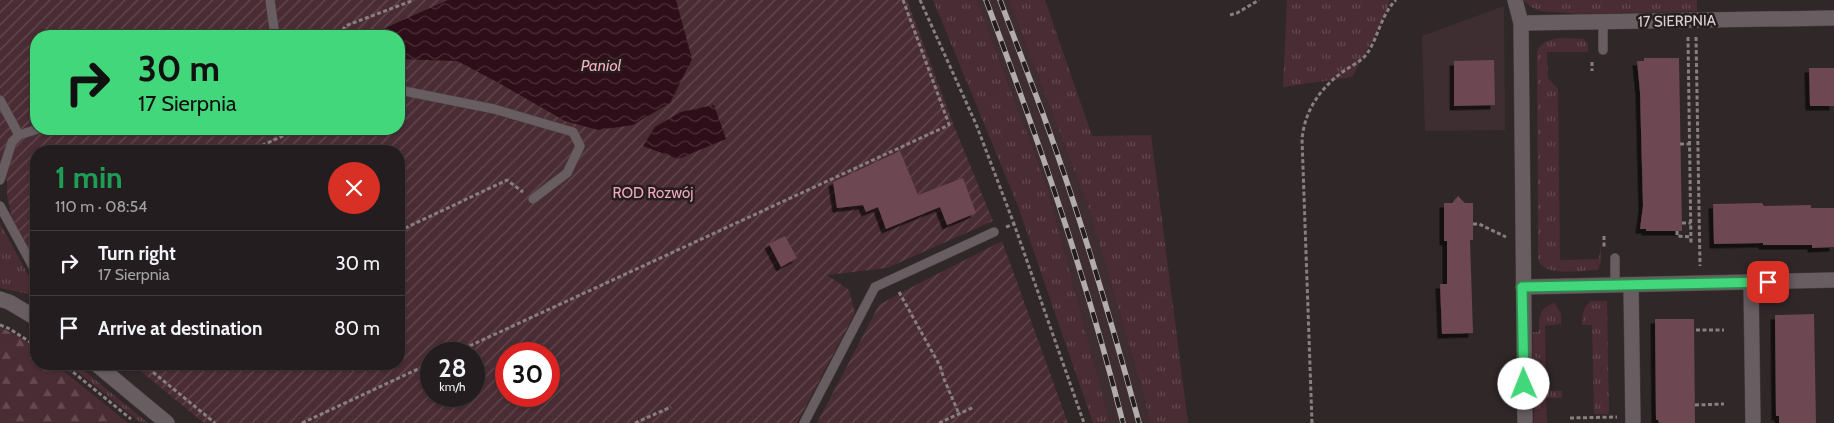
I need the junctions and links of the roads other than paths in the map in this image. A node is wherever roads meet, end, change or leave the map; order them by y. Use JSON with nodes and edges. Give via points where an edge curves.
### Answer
{"nodes":[{"id":1,"x":270,"y":0,"type":"edge"},
{"id":2,"x":1515,"y":0,"type":"edge"},
{"id":3,"x":1834,"y":18,"type":"edge"},
{"id":4,"x":1603,"y":22,"type":"junction"},
{"id":5,"x":1521,"y":23,"type":"junction"},
{"id":6,"x":274,"y":30,"type":"edge"},
{"id":7,"x":1603,"y":50,"type":"dead end"},
{"id":8,"x":405,"y":91,"type":"edge"},
{"id":9,"x":0,"y":100,"type":"edge"},
{"id":10,"x":30,"y":132,"type":"edge"},
{"id":11,"x":19,"y":135,"type":"junction"},
{"id":12,"x":0,"y":180,"type":"edge"},
{"id":13,"x":532,"y":199,"type":"road end"},
{"id":14,"x":0,"y":206,"type":"edge"},
{"id":15,"x":994,"y":232,"type":"road end"},
{"id":16,"x":1615,"y":258,"type":"dead end"},
{"id":17,"x":30,"y":261,"type":"edge"},
{"id":18,"x":1834,"y":280,"type":"edge"},
{"id":19,"x":1751,"y":283,"type":"junction"},
{"id":20,"x":1623,"y":285,"type":"junction"},
{"id":21,"x":1522,"y":287,"type":"junction"},
{"id":22,"x":0,"y":299,"type":"edge"},
{"id":23,"x":30,"y":315,"type":"edge"},
{"id":24,"x":103,"y":370,"type":"edge"},
{"id":25,"x":1628,"y":420,"type":"edge"},
{"id":26,"x":167,"y":423,"type":"edge"},
{"id":27,"x":804,"y":423,"type":"edge"},
{"id":28,"x":1525,"y":423,"type":"edge"},
{"id":29,"x":1753,"y":423,"type":"edge"}],
"edges":[{"from":1,"to":6,"type":"lane"},
{"from":2,"to":5,"type":"street"},
{"from":3,"to":4,"type":"street","name":"17 SIERPNIA"},
{"from":4,"to":5,"type":"street","name":"17 SIERPNIA"},
{"from":4,"to":7,"type":"lane"},
{"from":5,"to":21,"type":"street"},
{"from":8,"to":13,"type":"lane","via":[[494,109],[573,132],[580,146],[567,173]]},
{"from":9,"to":11,"type":"lane"},
{"from":10,"to":11,"type":"lane"},
{"from":11,"to":12,"type":"lane","via":[[12,142]]},
{"from":14,"to":17,"type":"lane"},
{"from":15,"to":27,"type":"lane","via":[[875,287]]},
{"from":16,"to":20,"type":"lane"},
{"from":18,"to":19,"type":"street"},
{"from":19,"to":20,"type":"street"},
{"from":19,"to":29,"type":"street"},
{"from":20,"to":21,"type":"street"},
{"from":20,"to":25,"type":"street"},
{"from":21,"to":28,"type":"street"},
{"from":22,"to":23,"type":"street"},
{"from":24,"to":26,"type":"street"}]}
